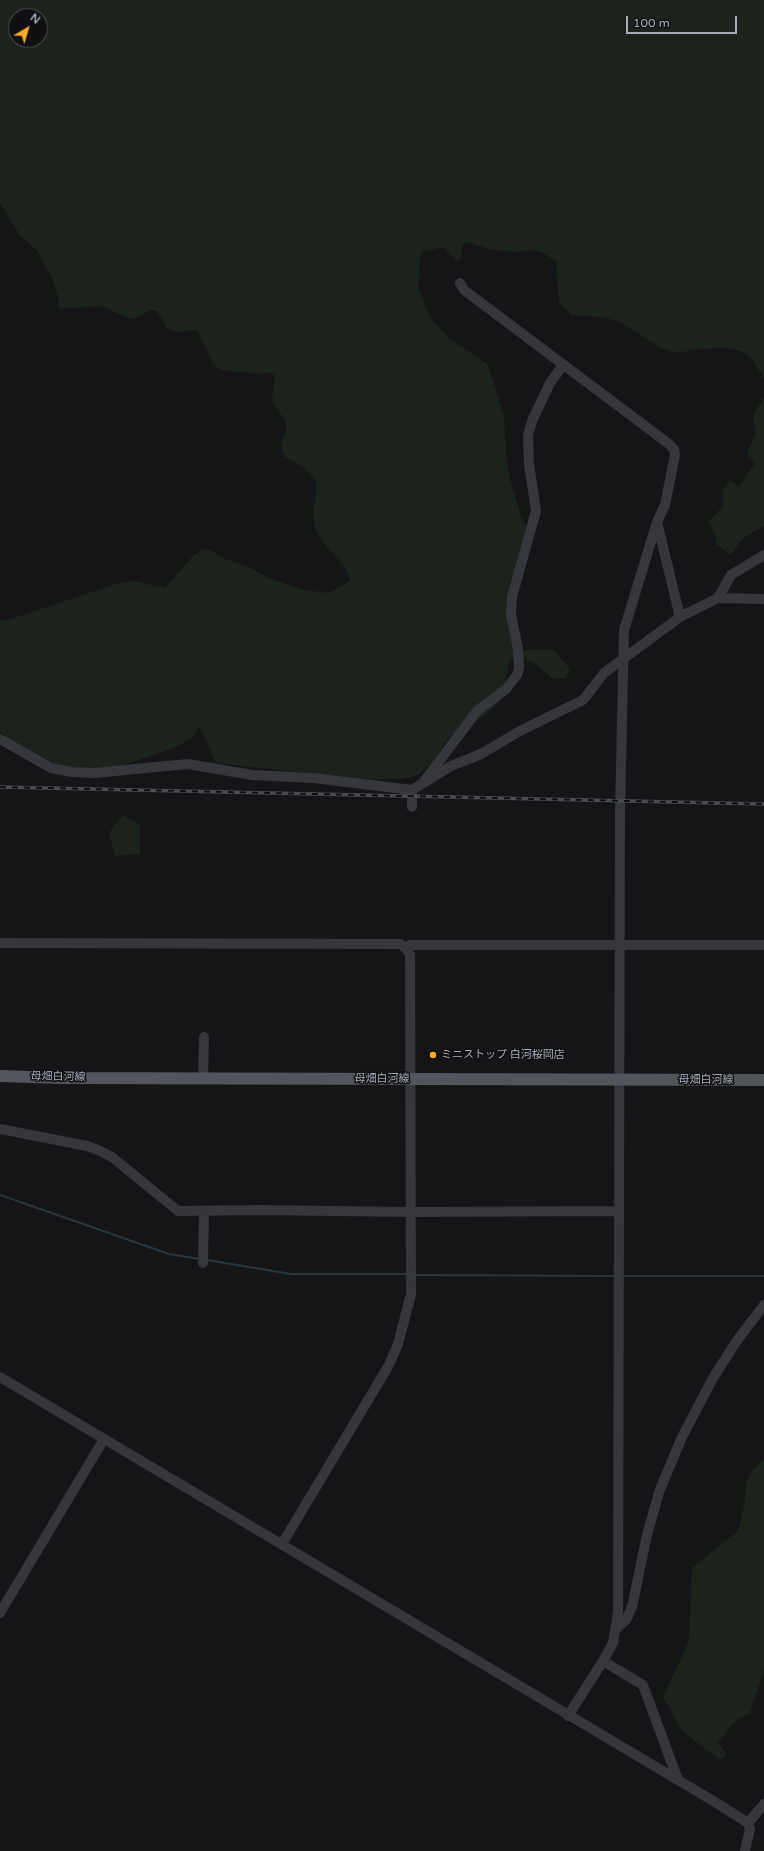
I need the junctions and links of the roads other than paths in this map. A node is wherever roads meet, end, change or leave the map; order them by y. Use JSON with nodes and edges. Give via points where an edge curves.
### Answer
{"nodes":[{"id":1,"x":460,"y":283,"type":"dead end"},
{"id":2,"x":563,"y":365,"type":"junction"},
{"id":3,"x":657,"y":522,"type":"junction"},
{"id":4,"x":764,"y":555,"type":"edge"},
{"id":5,"x":718,"y":598,"type":"junction"},
{"id":6,"x":764,"y":599,"type":"edge"},
{"id":7,"x":680,"y":617,"type":"junction"},
{"id":8,"x":623,"y":660,"type":"junction"},
{"id":9,"x":0,"y":740,"type":"edge"},
{"id":10,"x":423,"y":783,"type":"junction"},
{"id":11,"x":412,"y":790,"type":"junction"},
{"id":12,"x":412,"y":807,"type":"dead end"},
{"id":13,"x":0,"y":943,"type":"edge"},
{"id":14,"x":620,"y":945,"type":"junction"},
{"id":15,"x":764,"y":945,"type":"edge"},
{"id":16,"x":407,"y":949,"type":"junction"},
{"id":17,"x":204,"y":1037,"type":"dead end"},
{"id":18,"x":0,"y":1076,"type":"edge"},
{"id":19,"x":203,"y":1079,"type":"junction"},
{"id":20,"x":410,"y":1079,"type":"junction"},
{"id":21,"x":620,"y":1080,"type":"junction"},
{"id":22,"x":764,"y":1080,"type":"edge"},
{"id":23,"x":0,"y":1129,"type":"edge"},
{"id":24,"x":204,"y":1211,"type":"junction"},
{"id":25,"x":618,"y":1211,"type":"junction"},
{"id":26,"x":410,"y":1212,"type":"junction"},
{"id":27,"x":203,"y":1263,"type":"dead end"},
{"id":28,"x":764,"y":1305,"type":"edge"},
{"id":29,"x":0,"y":1377,"type":"edge"},
{"id":30,"x":104,"y":1439,"type":"junction"},
{"id":31,"x":282,"y":1544,"type":"junction"},
{"id":32,"x":0,"y":1613,"type":"edge"},
{"id":33,"x":617,"y":1628,"type":"junction"},
{"id":34,"x":604,"y":1661,"type":"junction"},
{"id":35,"x":568,"y":1716,"type":"junction"},
{"id":36,"x":678,"y":1780,"type":"junction"},
{"id":37,"x":764,"y":1804,"type":"edge"},
{"id":38,"x":748,"y":1824,"type":"junction"},
{"id":39,"x":745,"y":1851,"type":"edge"}],
"edges":[{"from":1,"to":2,"type":"street","via":[[464,290]]},
{"from":2,"to":3,"type":"street","via":[[674,450],[664,505]]},
{"from":2,"to":10,"type":"street","via":[[550,383],[528,435],[529,464],[536,511],[512,597],[511,615],[518,649],[517,675],[506,689],[477,711]]},
{"from":3,"to":7,"type":"street"},
{"from":3,"to":8,"type":"street","via":[[624,630]]},
{"from":4,"to":5,"type":"street","via":[[731,575]]},
{"from":5,"to":6,"type":"street"},
{"from":5,"to":7,"type":"street"},
{"from":7,"to":8,"type":"street"},
{"from":8,"to":10,"type":"street","via":[[604,673],[583,700],[520,731],[481,754],[451,766]]},
{"from":8,"to":14,"type":"street"},
{"from":9,"to":11,"type":"street","via":[[51,768],[72,772],[94,773],[188,764],[252,775],[313,778]]},
{"from":10,"to":11,"type":"street"},
{"from":11,"to":12,"type":"street"},
{"from":13,"to":16,"type":"street","via":[[400,944]]},
{"from":14,"to":15,"type":"street"},
{"from":14,"to":16,"type":"street","via":[[410,945]]},
{"from":14,"to":21,"type":"street"},
{"from":16,"to":20,"type":"street","via":[[410,955]]},
{"from":17,"to":19,"type":"street"},
{"from":18,"to":19,"type":"main road","name":"母畑白河線"},
{"from":19,"to":20,"type":"main road","name":"母畑白河線"},
{"from":20,"to":21,"type":"main road","name":"母畑白河線"},
{"from":20,"to":26,"type":"street"},
{"from":21,"to":22,"type":"main road","name":"母畑白河線"},
{"from":21,"to":25,"type":"street"},
{"from":23,"to":24,"type":"street","via":[[98,1150],[112,1158],[175,1210]]},
{"from":24,"to":26,"type":"street"},
{"from":24,"to":27,"type":"street"},
{"from":25,"to":26,"type":"street"},
{"from":25,"to":33,"type":"street"},
{"from":26,"to":31,"type":"street","via":[[411,1294],[398,1344],[389,1364]]},
{"from":28,"to":33,"type":"street","via":[[712,1378],[682,1437],[659,1492],[632,1607],[626,1620]]},
{"from":29,"to":30,"type":"street"},
{"from":30,"to":31,"type":"street"},
{"from":30,"to":32,"type":"street"},
{"from":31,"to":35,"type":"street"},
{"from":33,"to":34,"type":"street"},
{"from":34,"to":35,"type":"street"},
{"from":34,"to":36,"type":"street","via":[[643,1685]]},
{"from":35,"to":36,"type":"street"},
{"from":36,"to":38,"type":"street"},
{"from":37,"to":38,"type":"street"},
{"from":38,"to":39,"type":"street","via":[[750,1829]]}]}
